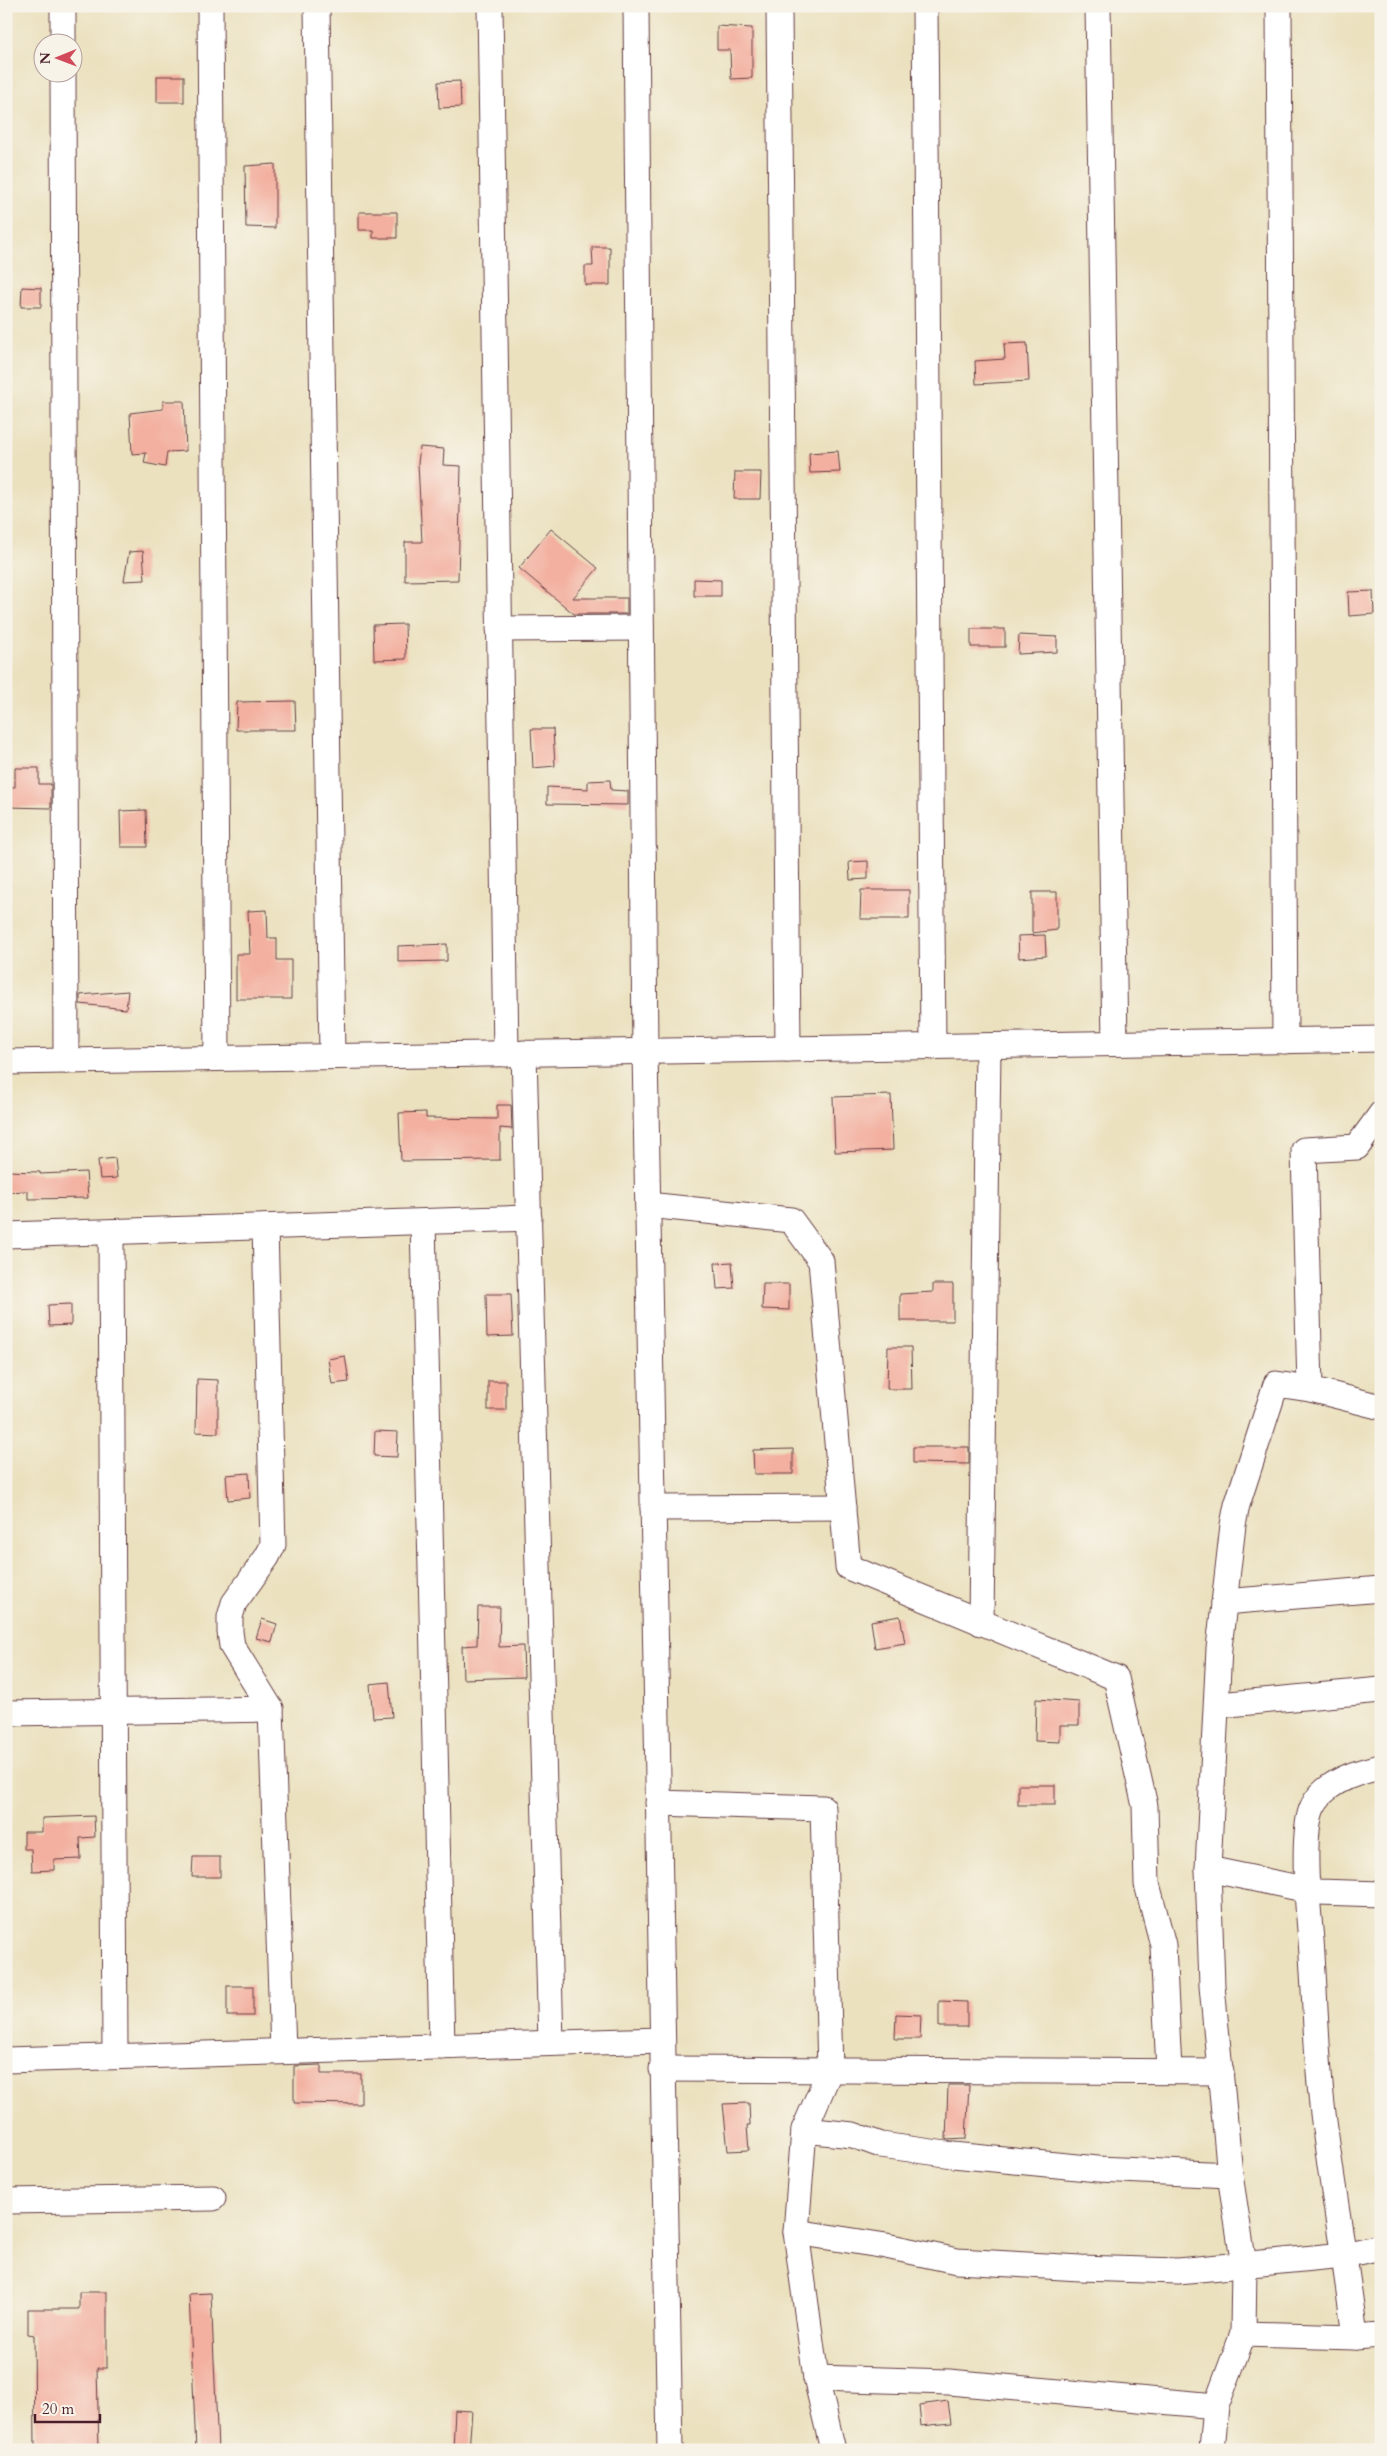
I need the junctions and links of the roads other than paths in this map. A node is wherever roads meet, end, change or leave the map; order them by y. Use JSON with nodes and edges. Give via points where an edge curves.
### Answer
{"nodes":[{"id":1,"x":63,"y":6,"type":"edge"},
{"id":2,"x":210,"y":6,"type":"edge"},
{"id":3,"x":317,"y":6,"type":"edge"},
{"id":4,"x":490,"y":6,"type":"edge"},
{"id":5,"x":636,"y":6,"type":"edge"},
{"id":6,"x":778,"y":6,"type":"edge"},
{"id":7,"x":925,"y":6,"type":"edge"},
{"id":8,"x":1098,"y":6,"type":"edge"},
{"id":9,"x":1279,"y":6,"type":"edge"},
{"id":10,"x":63,"y":32,"type":"edge"},
{"id":11,"x":63,"y":82,"type":"edge"},
{"id":12,"x":642,"y":628,"type":"junction"},
{"id":13,"x":499,"y":629,"type":"junction"},
{"id":14,"x":1285,"y":1041,"type":"junction"},
{"id":15,"x":1380,"y":1041,"type":"edge"},
{"id":16,"x":1114,"y":1043,"type":"junction"},
{"id":17,"x":933,"y":1046,"type":"junction"},
{"id":18,"x":988,"y":1046,"type":"junction"},
{"id":19,"x":788,"y":1049,"type":"junction"},
{"id":20,"x":645,"y":1051,"type":"junction"},
{"id":21,"x":515,"y":1054,"type":"junction"},
{"id":22,"x":332,"y":1056,"type":"junction"},
{"id":23,"x":217,"y":1058,"type":"junction"},
{"id":24,"x":66,"y":1061,"type":"junction"},
{"id":25,"x":6,"y":1062,"type":"edge"},
{"id":26,"x":1381,"y":1114,"type":"edge"},
{"id":27,"x":1369,"y":1148,"type":"edge"},
{"id":28,"x":648,"y":1205,"type":"junction"},
{"id":29,"x":529,"y":1218,"type":"junction"},
{"id":30,"x":423,"y":1222,"type":"junction"},
{"id":31,"x":265,"y":1227,"type":"junction"},
{"id":32,"x":111,"y":1232,"type":"junction"},
{"id":33,"x":6,"y":1235,"type":"edge"},
{"id":34,"x":1310,"y":1389,"type":"junction"},
{"id":35,"x":1381,"y":1407,"type":"edge"},
{"id":36,"x":843,"y":1507,"type":"junction"},
{"id":37,"x":653,"y":1508,"type":"junction"},
{"id":38,"x":1381,"y":1588,"type":"edge"},
{"id":39,"x":1224,"y":1602,"type":"junction"},
{"id":40,"x":981,"y":1622,"type":"junction"},
{"id":41,"x":1381,"y":1690,"type":"edge"},
{"id":42,"x":1218,"y":1705,"type":"junction"},
{"id":43,"x":271,"y":1708,"type":"junction"},
{"id":44,"x":113,"y":1711,"type":"junction"},
{"id":45,"x":6,"y":1713,"type":"edge"},
{"id":46,"x":1381,"y":1767,"type":"edge"},
{"id":47,"x":658,"y":1803,"type":"junction"},
{"id":48,"x":1208,"y":1870,"type":"junction"},
{"id":49,"x":1307,"y":1888,"type":"junction"},
{"id":50,"x":1381,"y":1894,"type":"edge"},
{"id":51,"x":662,"y":2040,"type":"junction"},
{"id":52,"x":551,"y":2043,"type":"junction"},
{"id":53,"x":442,"y":2047,"type":"junction"},
{"id":54,"x":283,"y":2052,"type":"junction"},
{"id":55,"x":116,"y":2056,"type":"junction"},
{"id":56,"x":6,"y":2060,"type":"edge"},
{"id":57,"x":662,"y":2069,"type":"junction"},
{"id":58,"x":830,"y":2070,"type":"junction"},
{"id":59,"x":1169,"y":2071,"type":"junction"},
{"id":60,"x":1221,"y":2072,"type":"junction"},
{"id":61,"x":804,"y":2130,"type":"junction"},
{"id":62,"x":1230,"y":2175,"type":"junction"},
{"id":63,"x":213,"y":2198,"type":"dead end"},
{"id":64,"x":6,"y":2201,"type":"edge"},
{"id":65,"x":796,"y":2232,"type":"junction"},
{"id":66,"x":1381,"y":2247,"type":"edge"},
{"id":67,"x":1344,"y":2255,"type":"junction"},
{"id":68,"x":1244,"y":2265,"type":"junction"},
{"id":69,"x":1243,"y":2334,"type":"junction"},
{"id":70,"x":1381,"y":2335,"type":"edge"},
{"id":71,"x":1355,"y":2337,"type":"junction"},
{"id":72,"x":816,"y":2378,"type":"junction"},
{"id":73,"x":1216,"y":2406,"type":"junction"},
{"id":74,"x":670,"y":2450,"type":"edge"},
{"id":75,"x":832,"y":2450,"type":"edge"},
{"id":76,"x":1212,"y":2450,"type":"edge"}],
"edges":[{"from":1,"to":10,"type":"street"},
{"from":2,"to":23,"type":"street"},
{"from":3,"to":22,"type":"street"},
{"from":4,"to":13,"type":"street"},
{"from":5,"to":12,"type":"street"},
{"from":6,"to":19,"type":"street"},
{"from":7,"to":17,"type":"street"},
{"from":8,"to":16,"type":"street"},
{"from":9,"to":14,"type":"street"},
{"from":11,"to":24,"type":"street"},
{"from":12,"to":13,"type":"street"},
{"from":12,"to":20,"type":"street"},
{"from":13,"to":21,"type":"street"},
{"from":14,"to":15,"type":"street"},
{"from":14,"to":16,"type":"street"},
{"from":16,"to":18,"type":"street"},
{"from":17,"to":18,"type":"street"},
{"from":17,"to":19,"type":"street"},
{"from":18,"to":40,"type":"street"},
{"from":19,"to":20,"type":"street"},
{"from":20,"to":21,"type":"street"},
{"from":20,"to":28,"type":"street"},
{"from":21,"to":22,"type":"street"},
{"from":21,"to":29,"type":"street"},
{"from":22,"to":23,"type":"street"},
{"from":23,"to":24,"type":"street"},
{"from":24,"to":25,"type":"street"},
{"from":26,"to":27,"type":"street"},
{"from":27,"to":34,"type":"street","via":[[1304,1150]]},
{"from":28,"to":36,"type":"street","via":[[791,1220],[821,1261]]},
{"from":28,"to":37,"type":"street"},
{"from":29,"to":30,"type":"street"},
{"from":29,"to":52,"type":"street"},
{"from":30,"to":31,"type":"street"},
{"from":30,"to":53,"type":"street"},
{"from":31,"to":32,"type":"street"},
{"from":31,"to":43,"type":"street","via":[[273,1545],[241,1591],[230,1617],[232,1646]]},
{"from":32,"to":33,"type":"street"},
{"from":32,"to":44,"type":"street"},
{"from":34,"to":35,"type":"street"},
{"from":34,"to":39,"type":"street","via":[[1276,1384],[1237,1505]]},
{"from":36,"to":37,"type":"street"},
{"from":36,"to":40,"type":"street","via":[[848,1567]]},
{"from":37,"to":47,"type":"street"},
{"from":38,"to":39,"type":"street"},
{"from":39,"to":42,"type":"street"},
{"from":40,"to":59,"type":"street","via":[[1116,1678],[1145,1806],[1147,1884],[1163,1944]]},
{"from":41,"to":42,"type":"street"},
{"from":42,"to":48,"type":"street"},
{"from":43,"to":44,"type":"street"},
{"from":43,"to":54,"type":"street"},
{"from":44,"to":45,"type":"street"},
{"from":44,"to":55,"type":"street"},
{"from":46,"to":49,"type":"street","via":[[1342,1779],[1313,1806],[1309,1817]]},
{"from":47,"to":51,"type":"street"},
{"from":47,"to":58,"type":"street","via":[[823,1808]]},
{"from":48,"to":49,"type":"street"},
{"from":48,"to":60,"type":"street","via":[[1212,1986]]},
{"from":49,"to":50,"type":"street","via":[[1334,1894]]},
{"from":49,"to":67,"type":"street","via":[[1322,2105]]},
{"from":51,"to":52,"type":"street"},
{"from":51,"to":57,"type":"street"},
{"from":52,"to":53,"type":"street"},
{"from":53,"to":54,"type":"street"},
{"from":54,"to":55,"type":"street"},
{"from":55,"to":56,"type":"street"},
{"from":57,"to":58,"type":"street"},
{"from":57,"to":74,"type":"street"},
{"from":58,"to":59,"type":"street"},
{"from":58,"to":61,"type":"street"},
{"from":59,"to":60,"type":"street"},
{"from":60,"to":62,"type":"street"},
{"from":61,"to":62,"type":"street","via":[[853,2134],[881,2145],[954,2154],[1098,2169]]},
{"from":61,"to":65,"type":"street"},
{"from":62,"to":68,"type":"street"},
{"from":63,"to":64,"type":"street"},
{"from":65,"to":68,"type":"street","via":[[957,2261],[1178,2271]]},
{"from":65,"to":72,"type":"street"},
{"from":66,"to":67,"type":"street"},
{"from":67,"to":68,"type":"street"},
{"from":67,"to":71,"type":"street"},
{"from":68,"to":69,"type":"street"},
{"from":69,"to":71,"type":"street"},
{"from":69,"to":73,"type":"street"},
{"from":70,"to":71,"type":"street"},
{"from":72,"to":73,"type":"street","via":[[949,2382]]},
{"from":72,"to":75,"type":"street"},
{"from":73,"to":76,"type":"street"}]}
